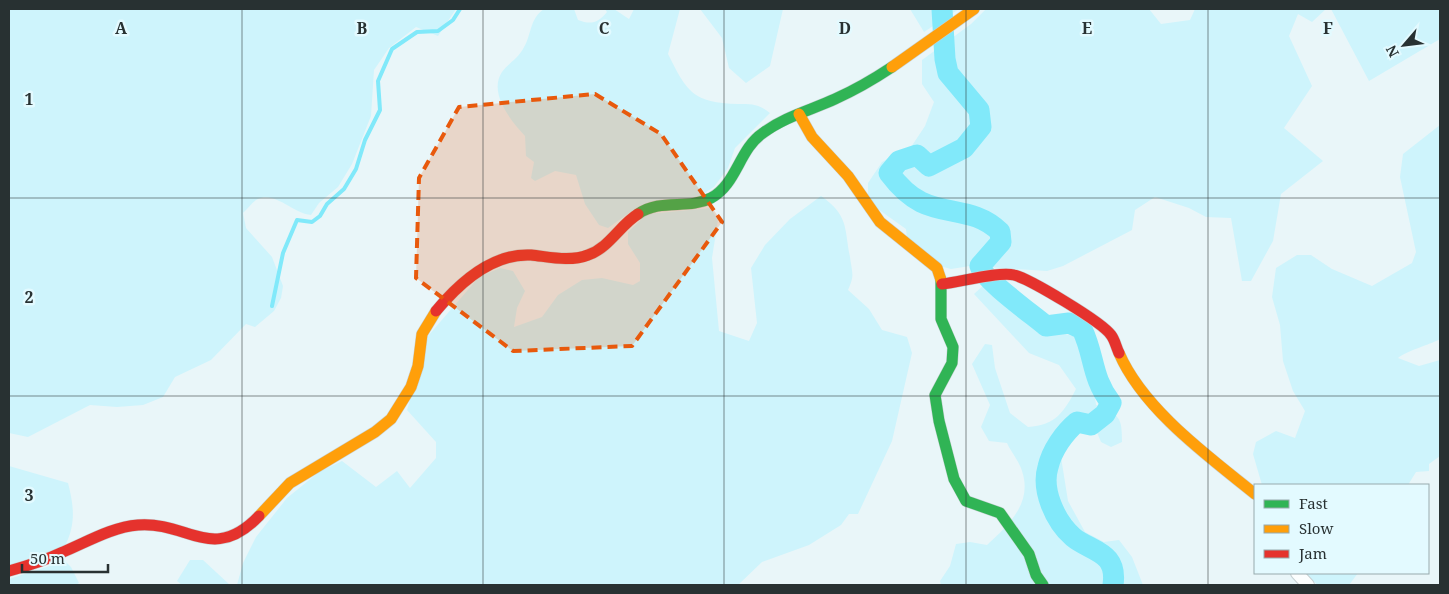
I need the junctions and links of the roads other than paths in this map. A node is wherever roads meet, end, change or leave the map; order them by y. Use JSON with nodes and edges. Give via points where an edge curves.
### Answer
{"nodes":[{"id":1,"x":970,"y":12,"type":"edge"},
{"id":2,"x":798,"y":114,"type":"junction"},
{"id":3,"x":942,"y":284,"type":"junction"},
{"id":4,"x":1254,"y":493,"type":"edge"},
{"id":5,"x":9,"y":571,"type":"edge"},
{"id":6,"x":1298,"y":574,"type":"edge"},
{"id":7,"x":1044,"y":585,"type":"edge"},
{"id":8,"x":1308,"y":585,"type":"edge"}],
"edges":[{"from":1,"to":2,"type":"street","via":[[913,54],[842,96]]},
{"from":2,"to":3,"type":"street","via":[[812,137],[866,199],[880,222],[937,268]]},
{"from":2,"to":5,"type":"street","via":[[754,139],[722,190],[709,199],[663,204],[642,211],[590,255],[570,258],[512,255],[478,271],[447,298],[427,324],[421,338],[415,379],[390,420],[287,486],[250,524],[232,536],[205,538],[140,524]]},
{"from":3,"to":4,"type":"street","via":[[997,274],[1014,275],[1103,326],[1142,392],[1198,447]]},
{"from":3,"to":7,"type":"street","via":[[941,319],[953,347],[952,363],[935,395],[954,480],[966,501],[1000,513],[1029,554],[1036,575]]},
{"from":6,"to":8,"type":"street"}]}
